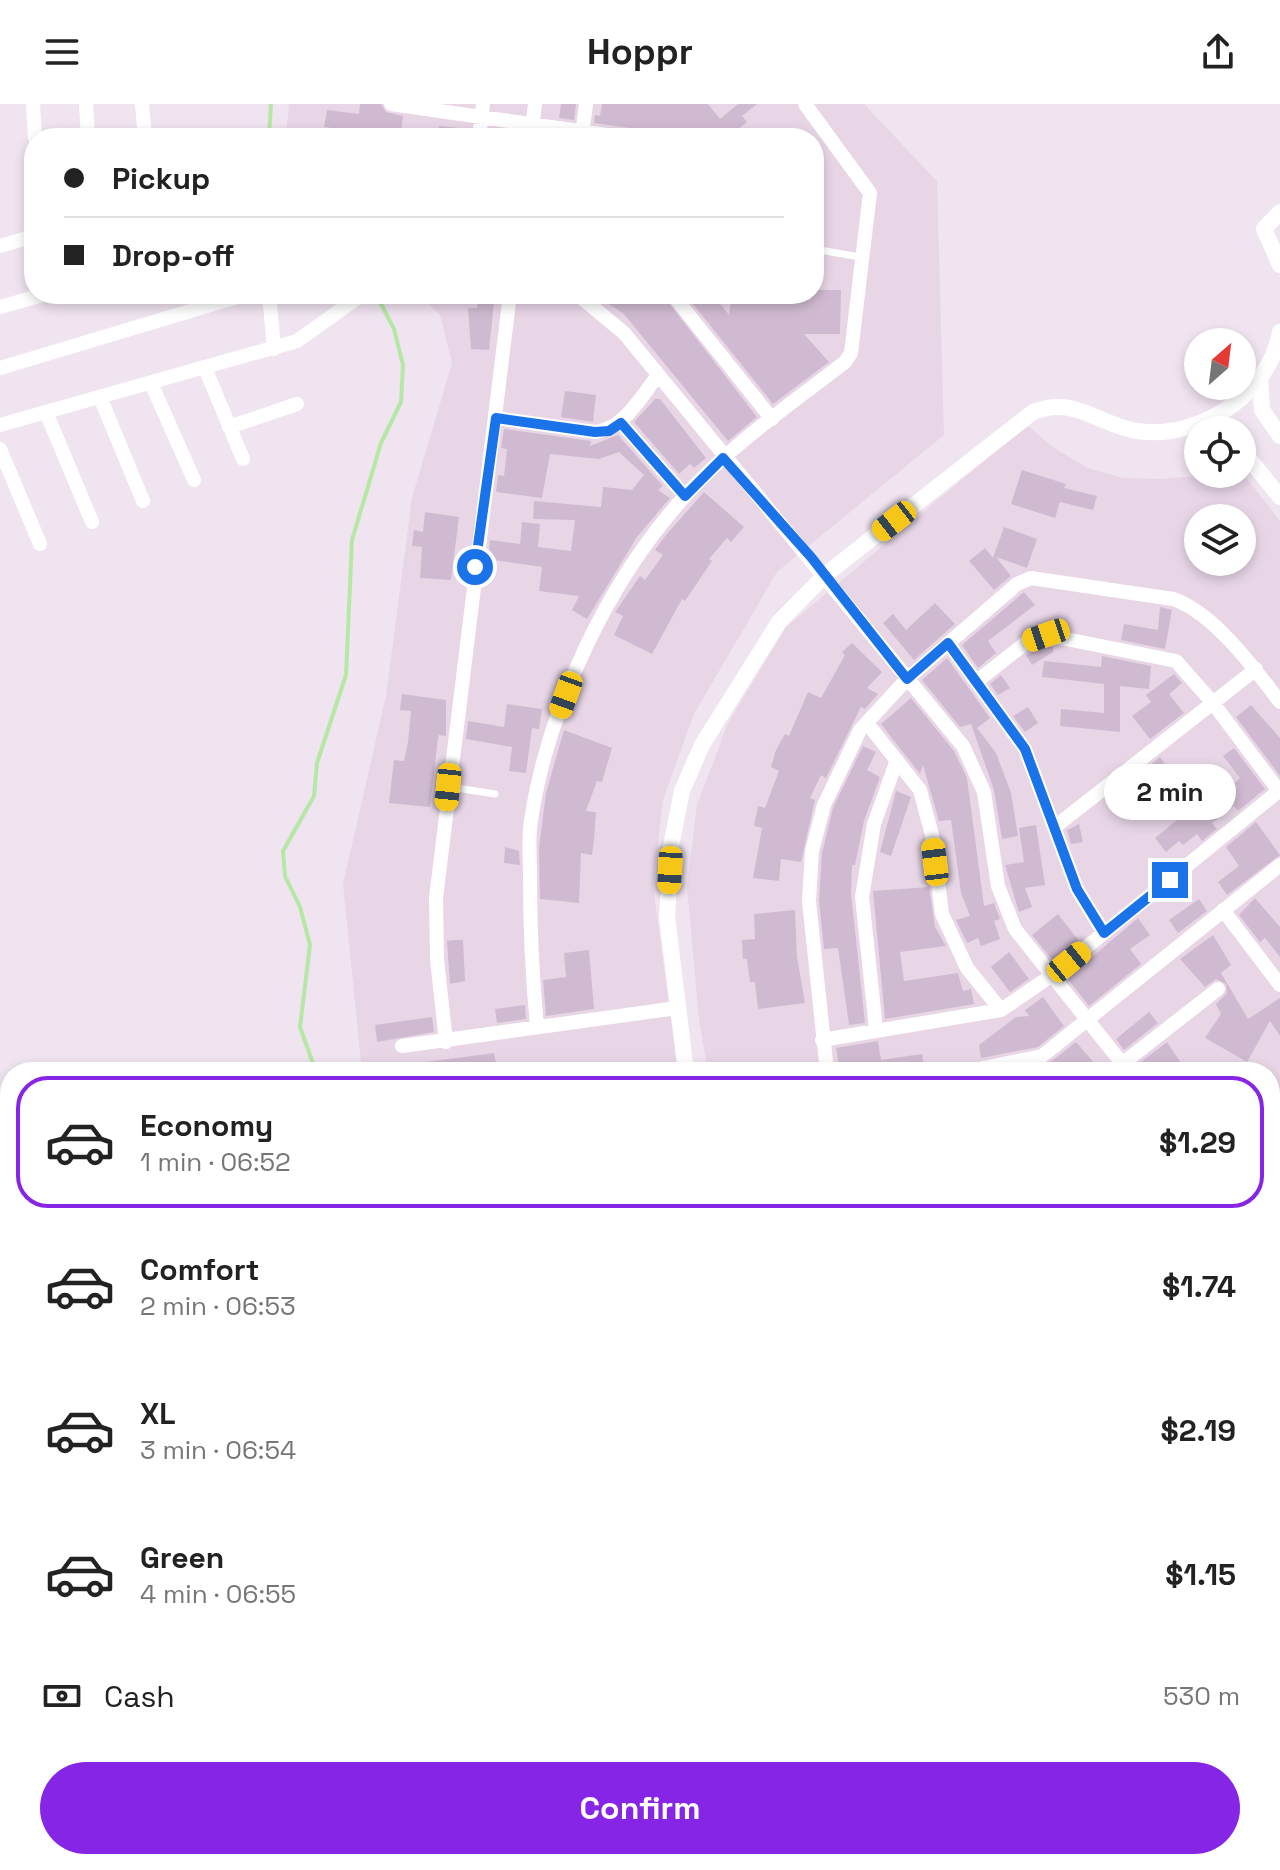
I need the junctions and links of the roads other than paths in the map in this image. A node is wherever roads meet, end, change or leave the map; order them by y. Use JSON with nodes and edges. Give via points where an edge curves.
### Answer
{"nodes":[{"id":1,"x":33,"y":104,"type":"edge"},
{"id":2,"x":86,"y":104,"type":"edge"},
{"id":3,"x":142,"y":104,"type":"edge"},
{"id":4,"x":391,"y":104,"type":"edge"},
{"id":5,"x":535,"y":104,"type":"edge"},
{"id":6,"x":586,"y":104,"type":"edge"},
{"id":7,"x":805,"y":104,"type":"edge"},
{"id":8,"x":482,"y":110,"type":"edge"},
{"id":9,"x":34,"y":128,"type":"edge"},
{"id":10,"x":87,"y":128,"type":"edge"},
{"id":11,"x":144,"y":128,"type":"edge"},
{"id":12,"x":525,"y":128,"type":"edge"},
{"id":13,"x":532,"y":128,"type":"edge"},
{"id":14,"x":583,"y":128,"type":"edge"},
{"id":15,"x":823,"y":128,"type":"edge"},
{"id":16,"x":824,"y":129,"type":"edge"},
{"id":17,"x":1280,"y":212,"type":"edge"},
{"id":18,"x":24,"y":239,"type":"edge"},
{"id":19,"x":0,"y":246,"type":"edge"},
{"id":20,"x":824,"y":251,"type":"edge"},
{"id":21,"x":860,"y":257,"type":"junction"},
{"id":22,"x":1280,"y":265,"type":"edge"},
{"id":23,"x":24,"y":300,"type":"edge"},
{"id":24,"x":214,"y":304,"type":"edge"},
{"id":25,"x":270,"y":304,"type":"edge"},
{"id":26,"x":349,"y":304,"type":"edge"},
{"id":27,"x":509,"y":304,"type":"edge"},
{"id":28,"x":589,"y":304,"type":"edge"},
{"id":29,"x":686,"y":304,"type":"edge"},
{"id":30,"x":0,"y":307,"type":"edge"},
{"id":31,"x":1280,"y":332,"type":"edge"},
{"id":32,"x":274,"y":349,"type":"junction"},
{"id":33,"x":0,"y":368,"type":"edge"},
{"id":34,"x":205,"y":368,"type":"junction"},
{"id":35,"x":658,"y":375,"type":"junction"},
{"id":36,"x":1260,"y":377,"type":"junction"},
{"id":37,"x":151,"y":383,"type":"junction"},
{"id":38,"x":100,"y":397,"type":"junction"},
{"id":39,"x":297,"y":404,"type":"dead end"},
{"id":40,"x":46,"y":412,"type":"junction"},
{"id":41,"x":1221,"y":416,"type":"edge"},
{"id":42,"x":496,"y":418,"type":"junction"},
{"id":43,"x":772,"y":419,"type":"junction"},
{"id":44,"x":621,"y":423,"type":"junction"},
{"id":45,"x":0,"y":425,"type":"edge"},
{"id":46,"x":229,"y":427,"type":"junction"},
{"id":47,"x":1184,"y":429,"type":"edge"},
{"id":48,"x":1280,"y":436,"type":"edge"},
{"id":49,"x":0,"y":449,"type":"edge"},
{"id":50,"x":723,"y":458,"type":"junction"},
{"id":51,"x":243,"y":459,"type":"dead end"},
{"id":52,"x":1256,"y":467,"type":"edge"},
{"id":53,"x":194,"y":480,"type":"dead end"},
{"id":54,"x":685,"y":496,"type":"junction"},
{"id":55,"x":1280,"y":497,"type":"edge"},
{"id":56,"x":143,"y":501,"type":"dead end"},
{"id":57,"x":92,"y":522,"type":"dead end"},
{"id":58,"x":40,"y":544,"type":"dead end"},
{"id":59,"x":825,"y":575,"type":"junction"},
{"id":60,"x":948,"y":643,"type":"junction"},
{"id":61,"x":1256,"y":669,"type":"junction"},
{"id":62,"x":907,"y":679,"type":"junction"},
{"id":63,"x":976,"y":682,"type":"junction"},
{"id":64,"x":1280,"y":702,"type":"edge"},
{"id":65,"x":1213,"y":703,"type":"junction"},
{"id":66,"x":867,"y":723,"type":"junction"},
{"id":67,"x":897,"y":760,"type":"junction"},
{"id":68,"x":448,"y":787,"type":"junction"},
{"id":69,"x":1279,"y":791,"type":"edge"},
{"id":70,"x":495,"y":794,"type":"dead end"},
{"id":71,"x":1056,"y":826,"type":"junction"},
{"id":72,"x":1280,"y":865,"type":"edge"},
{"id":73,"x":1223,"y":910,"type":"junction"},
{"id":74,"x":1104,"y":933,"type":"junction"},
{"id":75,"x":1051,"y":976,"type":"junction"},
{"id":76,"x":1280,"y":985,"type":"edge"},
{"id":77,"x":1218,"y":989,"type":"dead end"},
{"id":78,"x":677,"y":1008,"type":"junction"},
{"id":79,"x":1001,"y":1010,"type":"junction"},
{"id":80,"x":1084,"y":1019,"type":"junction"},
{"id":81,"x":537,"y":1026,"type":"junction"},
{"id":82,"x":876,"y":1029,"type":"junction"},
{"id":83,"x":822,"y":1040,"type":"junction"},
{"id":84,"x":446,"y":1042,"type":"junction"},
{"id":85,"x":402,"y":1046,"type":"dead end"},
{"id":86,"x":685,"y":1062,"type":"edge"},
{"id":87,"x":825,"y":1062,"type":"edge"},
{"id":88,"x":1014,"y":1062,"type":"edge"},
{"id":89,"x":1120,"y":1062,"type":"edge"},
{"id":90,"x":1132,"y":1062,"type":"edge"}],
"edges":[{"from":1,"to":9,"type":"street"},
{"from":2,"to":10,"type":"street"},
{"from":3,"to":11,"type":"street"},
{"from":4,"to":8,"type":"street"},
{"from":5,"to":13,"type":"street"},
{"from":6,"to":14,"type":"street"},
{"from":7,"to":15,"type":"street"},
{"from":8,"to":12,"type":"street"},
{"from":16,"to":21,"type":"street","via":[[868,187]]},
{"from":17,"to":22,"type":"street","via":[[1264,229]]},
{"from":18,"to":19,"type":"street"},
{"from":20,"to":21,"type":"lane"},
{"from":21,"to":43,"type":"street","via":[[851,353]]},
{"from":23,"to":30,"type":"street"},
{"from":24,"to":33,"type":"street"},
{"from":25,"to":32,"type":"street"},
{"from":26,"to":32,"type":"street","via":[[297,341]]},
{"from":27,"to":42,"type":"street"},
{"from":28,"to":35,"type":"street","via":[[624,333]]},
{"from":29,"to":43,"type":"street"},
{"from":31,"to":36,"type":"street"},
{"from":32,"to":34,"type":"street"},
{"from":34,"to":37,"type":"street"},
{"from":34,"to":46,"type":"street"},
{"from":35,"to":44,"type":"street"},
{"from":35,"to":50,"type":"street"},
{"from":36,"to":41,"type":"street"},
{"from":36,"to":48,"type":"street","via":[[1262,410]]},
{"from":37,"to":38,"type":"street"},
{"from":37,"to":53,"type":"street"},
{"from":38,"to":40,"type":"street"},
{"from":38,"to":56,"type":"street"},
{"from":39,"to":46,"type":"street"},
{"from":40,"to":45,"type":"street"},
{"from":40,"to":57,"type":"street"},
{"from":42,"to":44,"type":"street","via":[[595,432]]},
{"from":42,"to":68,"type":"street"},
{"from":43,"to":50,"type":"street"},
{"from":44,"to":54,"type":"street"},
{"from":46,"to":51,"type":"street"},
{"from":47,"to":59,"type":"street","via":[[1139,431],[1106,423],[1075,407],[1033,412]]},
{"from":49,"to":58,"type":"street"},
{"from":50,"to":54,"type":"street"},
{"from":50,"to":59,"type":"street"},
{"from":52,"to":55,"type":"street"},
{"from":54,"to":81,"type":"street","via":[[633,564],[580,659],[545,752],[530,823]]},
{"from":59,"to":62,"type":"street"},
{"from":59,"to":78,"type":"street","via":[[779,622],[702,745],[682,791],[671,846],[667,917]]},
{"from":60,"to":61,"type":"street","via":[[1031,578],[1192,605]]},
{"from":60,"to":62,"type":"street"},
{"from":60,"to":63,"type":"street"},
{"from":61,"to":64,"type":"street"},
{"from":61,"to":65,"type":"street"},
{"from":62,"to":66,"type":"street"},
{"from":62,"to":75,"type":"street","via":[[963,746],[984,792],[998,886],[1015,929]]},
{"from":63,"to":65,"type":"street","via":[[1028,641],[1046,635],[1176,661]]},
{"from":63,"to":71,"type":"street","via":[[1025,749]]},
{"from":65,"to":69,"type":"street"},
{"from":65,"to":71,"type":"street"},
{"from":66,"to":67,"type":"street"},
{"from":66,"to":83,"type":"street","via":[[824,805],[812,851],[809,901]]},
{"from":67,"to":79,"type":"street","via":[[920,790],[942,914],[967,968]]},
{"from":67,"to":82,"type":"street","via":[[874,824],[862,897]]},
{"from":68,"to":70,"type":"lane"},
{"from":68,"to":84,"type":"street","via":[[436,898]]},
{"from":69,"to":74,"type":"street"},
{"from":71,"to":74,"type":"street","via":[[1077,889]]},
{"from":72,"to":73,"type":"street"},
{"from":73,"to":76,"type":"street"},
{"from":73,"to":80,"type":"street"},
{"from":74,"to":75,"type":"street"},
{"from":75,"to":79,"type":"street"},
{"from":75,"to":80,"type":"street"},
{"from":77,"to":90,"type":"street"},
{"from":78,"to":81,"type":"street"},
{"from":78,"to":86,"type":"street"},
{"from":79,"to":82,"type":"street"},
{"from":80,"to":88,"type":"street","via":[[1042,1056]]},
{"from":80,"to":89,"type":"street"},
{"from":81,"to":84,"type":"street"},
{"from":82,"to":83,"type":"street"},
{"from":83,"to":87,"type":"street"},
{"from":84,"to":85,"type":"street"}]}
